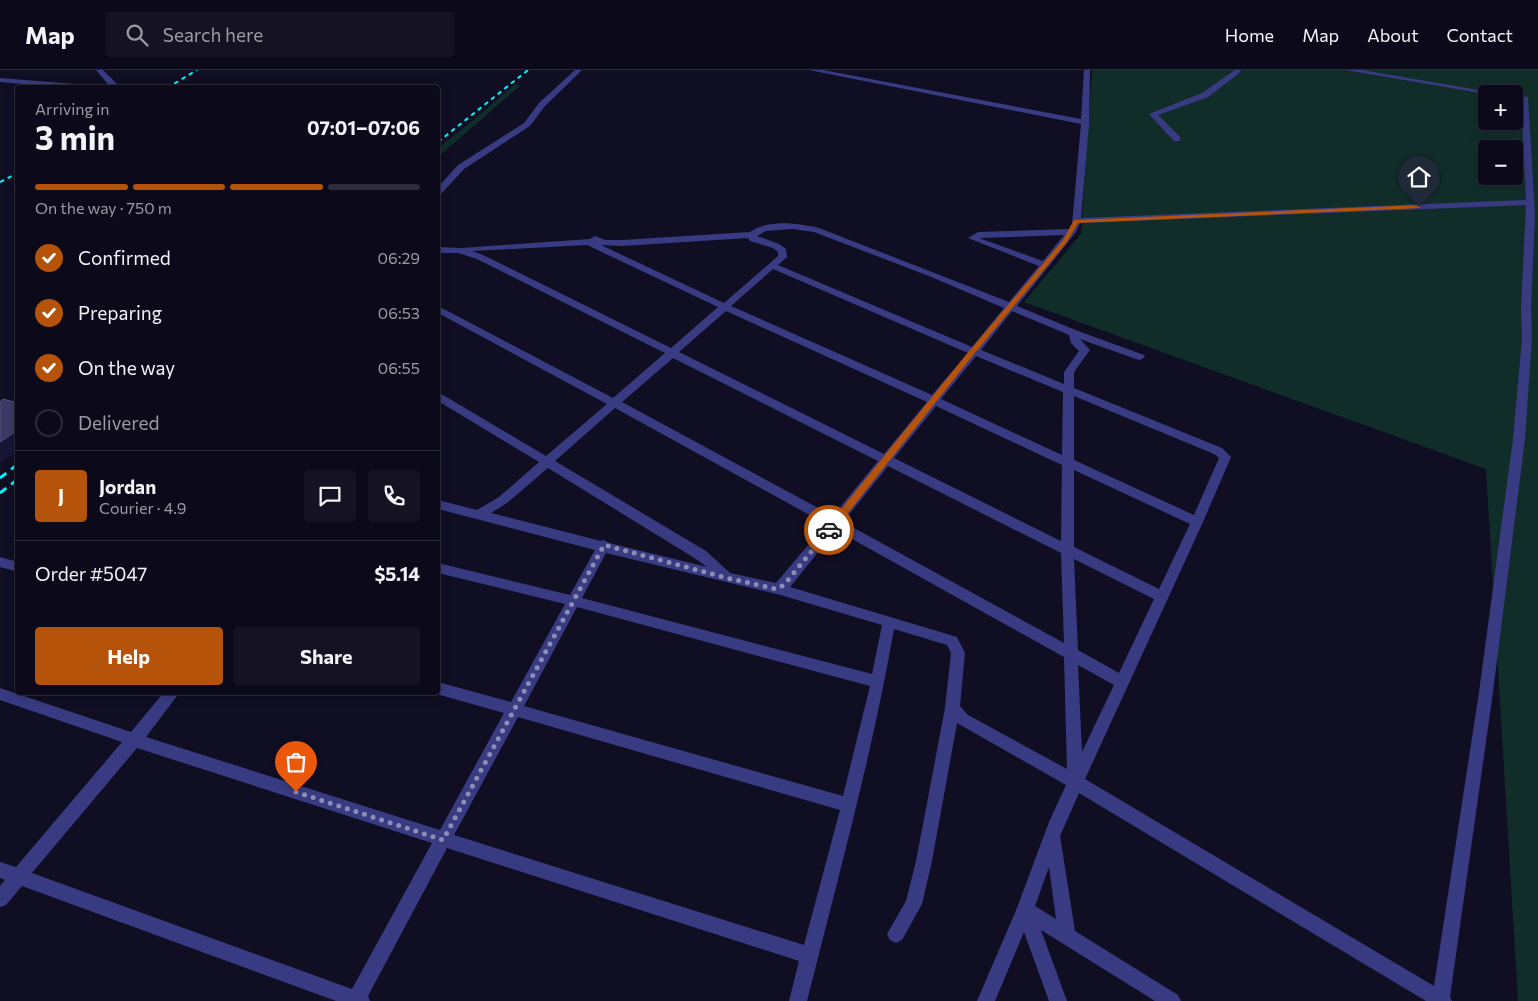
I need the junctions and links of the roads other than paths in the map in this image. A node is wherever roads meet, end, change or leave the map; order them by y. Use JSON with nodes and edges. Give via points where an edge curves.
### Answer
{"nodes":[{"id":1,"x":99,"y":70,"type":"edge"},
{"id":2,"x":579,"y":70,"type":"edge"},
{"id":3,"x":812,"y":70,"type":"edge"},
{"id":4,"x":1087,"y":70,"type":"edge"},
{"id":5,"x":1238,"y":70,"type":"edge"},
{"id":6,"x":1349,"y":70,"type":"edge"},
{"id":7,"x":1362,"y":71,"type":"edge"},
{"id":8,"x":0,"y":80,"type":"edge"},
{"id":9,"x":62,"y":85,"type":"edge"},
{"id":10,"x":113,"y":85,"type":"edge"},
{"id":11,"x":1478,"y":91,"type":"edge"},
{"id":12,"x":1523,"y":98,"type":"edge"},
{"id":13,"x":1085,"y":122,"type":"junction"},
{"id":14,"x":1177,"y":139,"type":"dead end"},
{"id":15,"x":440,"y":190,"type":"edge"},
{"id":16,"x":1530,"y":202,"type":"junction"},
{"id":17,"x":1076,"y":221,"type":"junction"},
{"id":18,"x":1071,"y":232,"type":"junction"},
{"id":19,"x":752,"y":235,"type":"junction"},
{"id":20,"x":592,"y":242,"type":"junction"},
{"id":21,"x":440,"y":250,"type":"edge"},
{"id":22,"x":459,"y":250,"type":"junction"},
{"id":23,"x":1044,"y":265,"type":"junction"},
{"id":24,"x":773,"y":266,"type":"junction"},
{"id":25,"x":1011,"y":306,"type":"junction"},
{"id":26,"x":725,"y":308,"type":"junction"},
{"id":27,"x":440,"y":310,"type":"edge"},
{"id":28,"x":1074,"y":333,"type":"junction"},
{"id":29,"x":973,"y":351,"type":"junction"},
{"id":30,"x":675,"y":352,"type":"junction"},
{"id":31,"x":1140,"y":357,"type":"dead end"},
{"id":32,"x":1069,"y":390,"type":"junction"},
{"id":33,"x":440,"y":397,"type":"edge"},
{"id":34,"x":934,"y":401,"type":"junction"},
{"id":35,"x":616,"y":403,"type":"junction"},
{"id":36,"x":887,"y":459,"type":"junction"},
{"id":37,"x":548,"y":462,"type":"junction"},
{"id":38,"x":1068,"y":463,"type":"junction"},
{"id":39,"x":440,"y":506,"type":"edge"},
{"id":40,"x":478,"y":515,"type":"junction"},
{"id":41,"x":1197,"y":522,"type":"junction"},
{"id":42,"x":836,"y":523,"type":"junction"},
{"id":43,"x":604,"y":545,"type":"junction"},
{"id":44,"x":1068,"y":550,"type":"junction"},
{"id":45,"x":0,"y":562,"type":"edge"},
{"id":46,"x":15,"y":566,"type":"edge"},
{"id":47,"x":440,"y":568,"type":"edge"},
{"id":48,"x":727,"y":578,"type":"junction"},
{"id":49,"x":776,"y":589,"type":"junction"},
{"id":50,"x":1162,"y":597,"type":"junction"},
{"id":51,"x":573,"y":601,"type":"junction"},
{"id":52,"x":889,"y":622,"type":"junction"},
{"id":53,"x":1071,"y":654,"type":"junction"},
{"id":54,"x":878,"y":682,"type":"junction"},
{"id":55,"x":1122,"y":682,"type":"junction"},
{"id":56,"x":440,"y":689,"type":"edge"},
{"id":57,"x":0,"y":694,"type":"edge"},
{"id":58,"x":171,"y":695,"type":"edge"},
{"id":59,"x":952,"y":708,"type":"junction"},
{"id":60,"x":513,"y":710,"type":"junction"},
{"id":61,"x":134,"y":740,"type":"junction"},
{"id":62,"x":1075,"y":782,"type":"junction"},
{"id":63,"x":849,"y":805,"type":"junction"},
{"id":64,"x":1053,"y":837,"type":"junction"},
{"id":65,"x":443,"y":840,"type":"junction"},
{"id":66,"x":0,"y":870,"type":"edge"},
{"id":67,"x":19,"y":877,"type":"junction"},
{"id":68,"x":0,"y":899,"type":"edge"},
{"id":69,"x":1025,"y":910,"type":"junction"},
{"id":70,"x":896,"y":934,"type":"dead end"},
{"id":71,"x":1067,"y":936,"type":"junction"},
{"id":72,"x":810,"y":956,"type":"junction"},
{"id":73,"x":357,"y":1000,"type":"edge"},
{"id":74,"x":1442,"y":1000,"type":"edge"},
{"id":75,"x":798,"y":1001,"type":"edge"},
{"id":76,"x":986,"y":1001,"type":"edge"},
{"id":77,"x":1058,"y":1001,"type":"edge"},
{"id":78,"x":1172,"y":1001,"type":"edge"}],
"edges":[{"from":1,"to":10,"type":"street"},
{"from":2,"to":15,"type":"street","via":[[523,128],[461,166]]},
{"from":3,"to":13,"type":"street"},
{"from":4,"to":13,"type":"street"},
{"from":5,"to":14,"type":"street","via":[[1205,95],[1153,114]]},
{"from":6,"to":7,"type":"street"},
{"from":7,"to":11,"type":"street"},
{"from":8,"to":9,"type":"street"},
{"from":12,"to":16,"type":"street"},
{"from":13,"to":17,"type":"street"},
{"from":16,"to":17,"type":"street"},
{"from":16,"to":74,"type":"street","via":[[1527,338],[1519,438]]},
{"from":17,"to":18,"type":"street"},
{"from":18,"to":23,"type":"street"},
{"from":18,"to":23,"type":"street","via":[[978,235],[972,238]]},
{"from":19,"to":20,"type":"street","via":[[622,243],[604,243],[596,239]]},
{"from":19,"to":24,"type":"street","via":[[758,242],[783,251]]},
{"from":19,"to":25,"type":"street","via":[[757,230],[772,227],[816,230]]},
{"from":20,"to":22,"type":"street"},
{"from":20,"to":26,"type":"street","via":[[594,246]]},
{"from":21,"to":22,"type":"street"},
{"from":22,"to":30,"type":"street","via":[[480,257]]},
{"from":23,"to":25,"type":"street"},
{"from":24,"to":26,"type":"street"},
{"from":24,"to":29,"type":"street"},
{"from":25,"to":28,"type":"street"},
{"from":25,"to":29,"type":"street"},
{"from":26,"to":30,"type":"street"},
{"from":26,"to":34,"type":"street"},
{"from":27,"to":35,"type":"street"},
{"from":28,"to":31,"type":"street"},
{"from":28,"to":32,"type":"street","via":[[1076,343],[1085,350],[1069,372]]},
{"from":29,"to":32,"type":"street"},
{"from":29,"to":34,"type":"street"},
{"from":30,"to":35,"type":"street"},
{"from":30,"to":36,"type":"street"},
{"from":32,"to":38,"type":"street"},
{"from":32,"to":41,"type":"street","via":[[1226,456]]},
{"from":33,"to":37,"type":"street"},
{"from":34,"to":36,"type":"street"},
{"from":34,"to":38,"type":"street"},
{"from":35,"to":37,"type":"street"},
{"from":35,"to":42,"type":"street"},
{"from":36,"to":42,"type":"street"},
{"from":36,"to":44,"type":"street"},
{"from":37,"to":40,"type":"street","via":[[503,500]]},
{"from":37,"to":48,"type":"street","via":[[701,556]]},
{"from":38,"to":41,"type":"street"},
{"from":38,"to":44,"type":"street"},
{"from":39,"to":40,"type":"street"},
{"from":40,"to":43,"type":"street"},
{"from":41,"to":50,"type":"street"},
{"from":42,"to":49,"type":"street","via":[[784,585]]},
{"from":42,"to":53,"type":"street"},
{"from":43,"to":48,"type":"street"},
{"from":43,"to":51,"type":"street"},
{"from":44,"to":50,"type":"street"},
{"from":44,"to":53,"type":"street"},
{"from":45,"to":46,"type":"street"},
{"from":47,"to":51,"type":"street"},
{"from":48,"to":49,"type":"street"},
{"from":49,"to":52,"type":"street"},
{"from":50,"to":55,"type":"street"},
{"from":51,"to":54,"type":"street"},
{"from":51,"to":60,"type":"street"},
{"from":52,"to":54,"type":"street"},
{"from":52,"to":59,"type":"street","via":[[952,641],[958,653]]},
{"from":53,"to":55,"type":"street"},
{"from":53,"to":62,"type":"street"},
{"from":54,"to":63,"type":"street"},
{"from":55,"to":62,"type":"street"},
{"from":56,"to":60,"type":"street"},
{"from":57,"to":61,"type":"street"},
{"from":58,"to":61,"type":"street"},
{"from":59,"to":62,"type":"street","via":[[963,720]]},
{"from":59,"to":70,"type":"street","via":[[914,904]]},
{"from":60,"to":63,"type":"street"},
{"from":60,"to":65,"type":"street"},
{"from":61,"to":65,"type":"street"},
{"from":61,"to":67,"type":"street"},
{"from":62,"to":64,"type":"street"},
{"from":62,"to":74,"type":"street"},
{"from":63,"to":72,"type":"street"},
{"from":64,"to":69,"type":"street"},
{"from":64,"to":71,"type":"street"},
{"from":65,"to":72,"type":"street"},
{"from":65,"to":73,"type":"street"},
{"from":66,"to":67,"type":"street"},
{"from":67,"to":68,"type":"street"},
{"from":67,"to":73,"type":"street"},
{"from":69,"to":71,"type":"street"},
{"from":69,"to":76,"type":"street"},
{"from":69,"to":77,"type":"street"},
{"from":71,"to":78,"type":"street"},
{"from":72,"to":75,"type":"street"}]}
